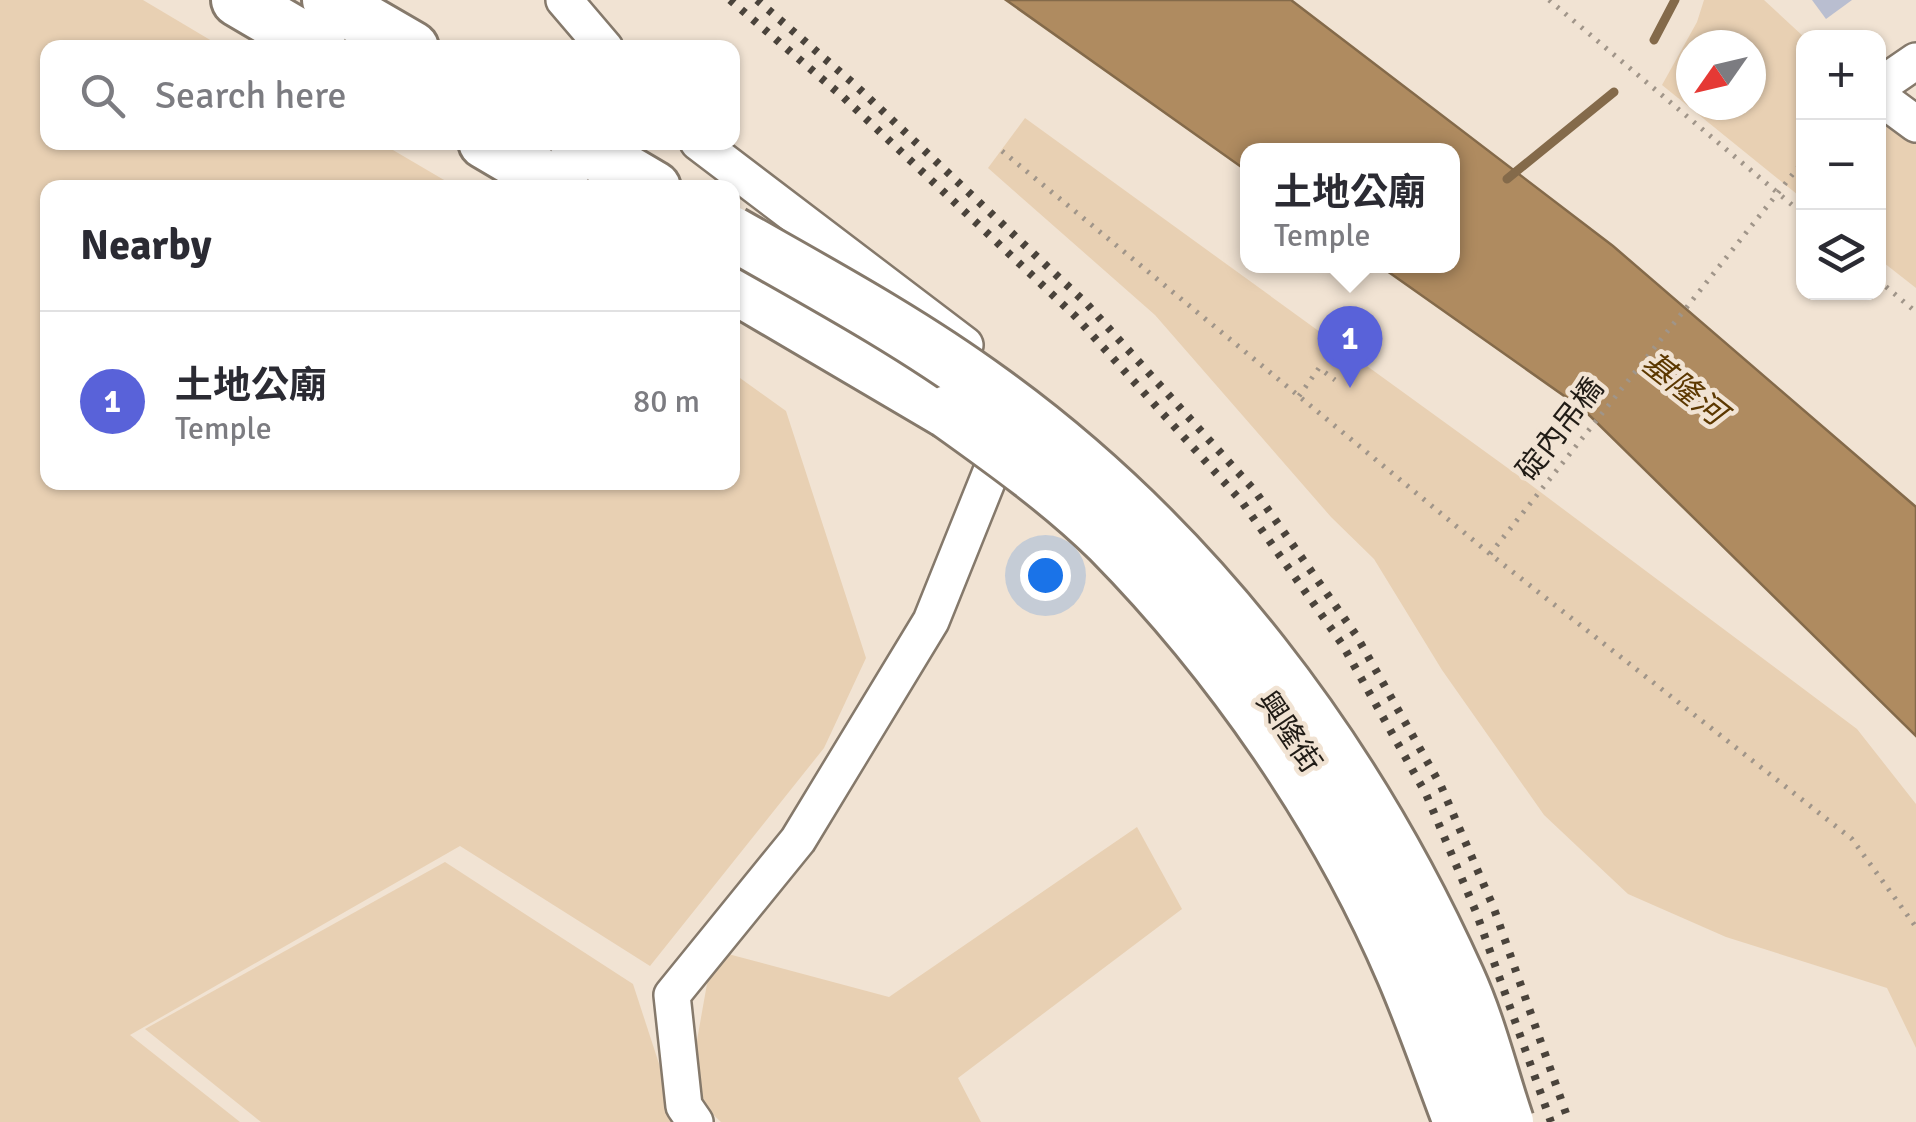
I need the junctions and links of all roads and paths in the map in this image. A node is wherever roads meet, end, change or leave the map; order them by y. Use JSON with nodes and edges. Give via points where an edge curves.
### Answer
{"nodes":[{"id":1,"x":238,"y":0,"type":"edge"},
{"id":2,"x":329,"y":0,"type":"edge"},
{"id":3,"x":564,"y":0,"type":"edge"},
{"id":4,"x":1549,"y":0,"type":"edge"},
{"id":5,"x":306,"y":40,"type":"edge"},
{"id":6,"x":398,"y":40,"type":"edge"},
{"id":7,"x":598,"y":40,"type":"edge"},
{"id":8,"x":1916,"y":60,"type":"edge"},
{"id":9,"x":1886,"y":81,"type":"edge"},
{"id":10,"x":1886,"y":102,"type":"edge"},
{"id":11,"x":1916,"y":124,"type":"edge"},
{"id":12,"x":499,"y":150,"type":"edge"},
{"id":13,"x":590,"y":150,"type":"edge"},
{"id":14,"x":709,"y":150,"type":"edge"},
{"id":15,"x":1002,"y":151,"type":"dead end"},
{"id":16,"x":1796,"y":169,"type":"edge"},
{"id":17,"x":549,"y":180,"type":"edge"},
{"id":18,"x":640,"y":180,"type":"edge"},
{"id":19,"x":1776,"y":190,"type":"junction"},
{"id":20,"x":1798,"y":210,"type":"edge"},
{"id":21,"x":740,"y":238,"type":"edge"},
{"id":22,"x":1886,"y":287,"type":"edge"},
{"id":23,"x":740,"y":291,"type":"edge"},
{"id":24,"x":1916,"y":312,"type":"edge"},
{"id":25,"x":1335,"y":380,"type":"dead end"},
{"id":26,"x":1024,"y":390,"type":"junction"},
{"id":27,"x":1299,"y":396,"type":"junction"},
{"id":28,"x":1490,"y":554,"type":"junction"},
{"id":29,"x":1916,"y":927,"type":"edge"},
{"id":30,"x":694,"y":1122,"type":"edge"},
{"id":31,"x":1460,"y":1122,"type":"edge"},
{"id":32,"x":1478,"y":1122,"type":"edge"},
{"id":33,"x":1507,"y":1122,"type":"edge"}],
"edges":[{"from":1,"to":5,"type":"highway"},
{"from":2,"to":6,"type":"highway"},
{"from":3,"to":7,"type":"street"},
{"from":4,"to":19,"type":"path"},
{"from":8,"to":9,"type":"street"},
{"from":10,"to":11,"type":"street"},
{"from":12,"to":17,"type":"highway"},
{"from":13,"to":18,"type":"highway"},
{"from":14,"to":26,"type":"street","name":"興隆街"},
{"from":15,"to":27,"type":"path"},
{"from":16,"to":19,"type":"path","name":"碇內吊橋"},
{"from":19,"to":20,"type":"path"},
{"from":19,"to":28,"type":"path","name":"碇內吊橋"},
{"from":21,"to":33,"type":"highway","bridge":true,"via":[[993,392],[1145,523],[1224,608],[1300,701],[1382,826],[1460,981]]},
{"from":22,"to":24,"type":"path"},
{"from":23,"to":31,"type":"highway","bridge":true,"via":[[948,412],[1024,466],[1107,539],[1194,634],[1334,839],[1402,970]]},
{"from":25,"to":27,"type":"path","via":[[1319,368]]},
{"from":26,"to":30,"type":"street","via":[[931,621],[798,840],[672,995],[684,1106]]},
{"from":26,"to":32,"type":"street","name":"興隆街","via":[[1245,666],[1319,776],[1426,993]]},
{"from":27,"to":28,"type":"path"},
{"from":28,"to":29,"type":"path","via":[[1852,839]]}]}
